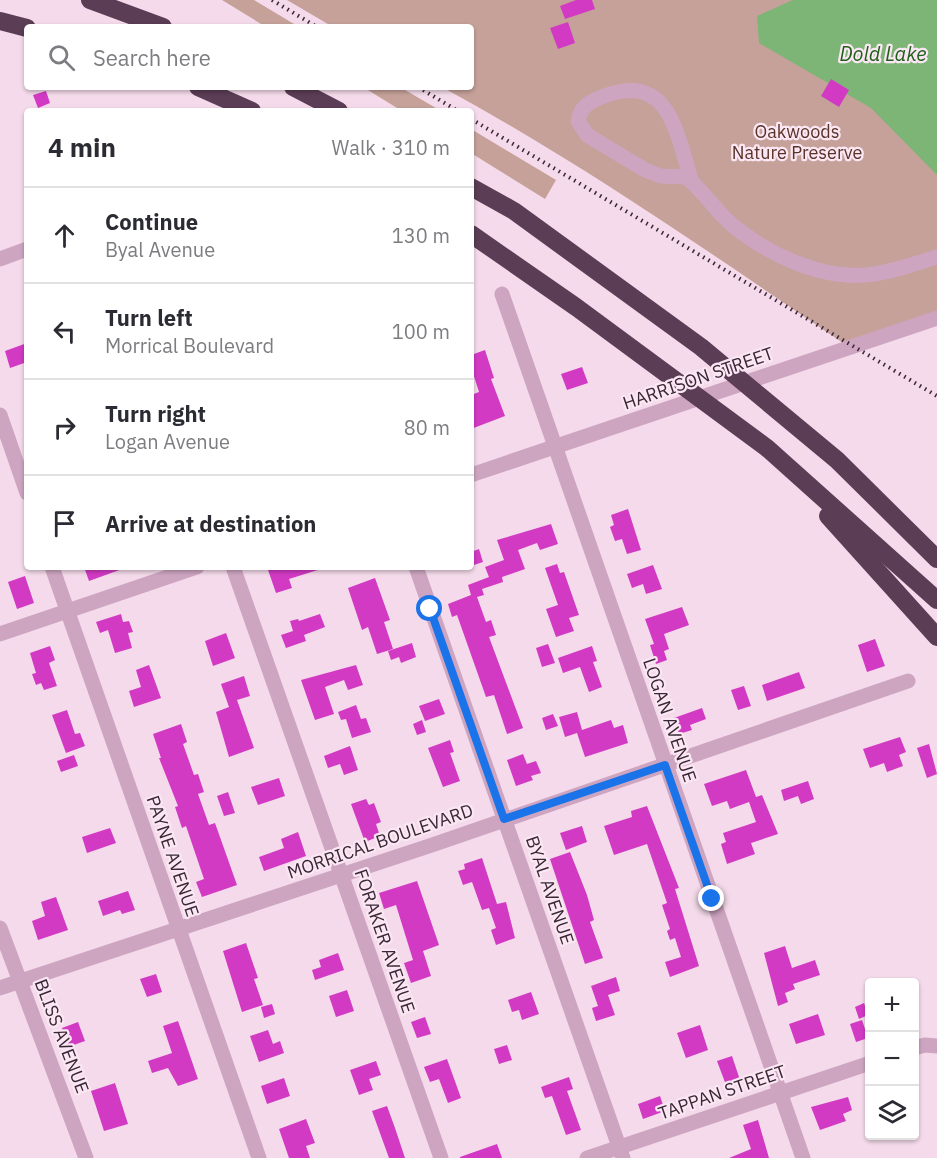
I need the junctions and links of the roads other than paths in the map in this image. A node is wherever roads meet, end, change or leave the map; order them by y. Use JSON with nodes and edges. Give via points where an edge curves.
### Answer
{"nodes":[{"id":1,"x":90,"y":0,"type":"edge"},
{"id":2,"x":0,"y":21,"type":"edge"},
{"id":3,"x":155,"y":24,"type":"edge"},
{"id":4,"x":24,"y":27,"type":"edge"},
{"id":5,"x":205,"y":90,"type":"edge"},
{"id":6,"x":299,"y":90,"type":"edge"},
{"id":7,"x":245,"y":108,"type":"edge"},
{"id":8,"x":333,"y":108,"type":"edge"},
{"id":9,"x":692,"y":182,"type":"junction"},
{"id":10,"x":474,"y":189,"type":"edge"},
{"id":11,"x":474,"y":236,"type":"edge"},
{"id":12,"x":24,"y":250,"type":"edge"},
{"id":13,"x":937,"y":257,"type":"edge"},
{"id":14,"x":0,"y":259,"type":"edge"},
{"id":15,"x":502,"y":294,"type":"dead end"},
{"id":16,"x":937,"y":318,"type":"edge"},
{"id":17,"x":0,"y":415,"type":"edge"},
{"id":18,"x":556,"y":447,"type":"junction"},
{"id":19,"x":767,"y":448,"type":"junction"},
{"id":20,"x":837,"y":460,"type":"junction"},
{"id":21,"x":474,"y":474,"type":"edge"},
{"id":22,"x":24,"y":484,"type":"edge"},
{"id":23,"x":937,"y":548,"type":"edge"},
{"id":24,"x":937,"y":559,"type":"edge"},
{"id":25,"x":53,"y":570,"type":"edge"},
{"id":26,"x":188,"y":570,"type":"edge"},
{"id":27,"x":234,"y":570,"type":"edge"},
{"id":28,"x":417,"y":570,"type":"edge"},
{"id":29,"x":937,"y":600,"type":"edge"},
{"id":30,"x":67,"y":611,"type":"junction"},
{"id":31,"x":0,"y":634,"type":"edge"},
{"id":32,"x":937,"y":637,"type":"edge"},
{"id":33,"x":908,"y":681,"type":"dead end"},
{"id":34,"x":665,"y":765,"type":"junction"},
{"id":35,"x":504,"y":819,"type":"junction"},
{"id":36,"x":341,"y":875,"type":"junction"},
{"id":37,"x":0,"y":928,"type":"edge"},
{"id":38,"x":178,"y":929,"type":"junction"},
{"id":39,"x":20,"y":981,"type":"junction"},
{"id":40,"x":0,"y":988,"type":"edge"},
{"id":41,"x":937,"y":1046,"type":"edge"},
{"id":42,"x":919,"y":1047,"type":"edge"},
{"id":43,"x":865,"y":1065,"type":"edge"},
{"id":44,"x":780,"y":1093,"type":"junction"},
{"id":45,"x":621,"y":1153,"type":"edge"},
{"id":46,"x":86,"y":1158,"type":"edge"},
{"id":47,"x":259,"y":1158,"type":"edge"},
{"id":48,"x":441,"y":1158,"type":"edge"},
{"id":49,"x":587,"y":1158,"type":"edge"},
{"id":50,"x":803,"y":1158,"type":"edge"}],
"edges":[{"from":1,"to":3,"type":"highway"},
{"from":2,"to":4,"type":"highway"},
{"from":5,"to":7,"type":"highway"},
{"from":6,"to":8,"type":"highway"},
{"from":9,"to":9,"type":"street","via":[[671,118],[656,97],[641,90],[624,90],[579,112],[578,121],[587,135],[645,170],[661,176],[678,175]]},
{"from":9,"to":13,"type":"street","via":[[733,226],[816,269],[866,275]]},
{"from":10,"to":20,"type":"highway","via":[[514,212],[670,323]]},
{"from":11,"to":19,"type":"highway"},
{"from":12,"to":14,"type":"street"},
{"from":15,"to":18,"type":"street","name":"LOGAN AVENUE"},
{"from":16,"to":18,"type":"street","name":"HARRISON STREET"},
{"from":17,"to":22,"type":"street"},
{"from":18,"to":21,"type":"street","name":"HARRISON STREET"},
{"from":18,"to":34,"type":"street","name":"LOGAN AVENUE"},
{"from":19,"to":29,"type":"highway"},
{"from":19,"to":32,"type":"highway"},
{"from":20,"to":23,"type":"highway"},
{"from":20,"to":24,"type":"highway"},
{"from":25,"to":30,"type":"street","name":"PAYNE AVENUE"},
{"from":26,"to":30,"type":"street"},
{"from":27,"to":36,"type":"street","name":"FORAKER AVENUE"},
{"from":28,"to":35,"type":"street","name":"BYAL AVENUE"},
{"from":30,"to":31,"type":"street"},
{"from":30,"to":38,"type":"street","name":"PAYNE AVENUE"},
{"from":33,"to":34,"type":"street","name":"MORRICAL BOULEVARD"},
{"from":34,"to":35,"type":"street","name":"MORRICAL BOULEVARD"},
{"from":34,"to":44,"type":"street","name":"LOGAN AVENUE"},
{"from":35,"to":36,"type":"street","name":"MORRICAL BOULEVARD"},
{"from":35,"to":45,"type":"street","name":"BYAL AVENUE"},
{"from":36,"to":38,"type":"street","name":"MORRICAL BOULEVARD"},
{"from":36,"to":48,"type":"street","name":"FORAKER AVENUE"},
{"from":37,"to":39,"type":"street","name":"BLISS AVENUE"},
{"from":38,"to":39,"type":"street","name":"MORRICAL BOULEVARD"},
{"from":38,"to":47,"type":"street","name":"PAYNE AVENUE"},
{"from":39,"to":40,"type":"street","name":"MORRICAL BOULEVARD"},
{"from":39,"to":46,"type":"street","name":"BLISS AVENUE"},
{"from":41,"to":42,"type":"street"},
{"from":43,"to":44,"type":"street","name":"TAPPAN STREET"},
{"from":44,"to":45,"type":"street","name":"TAPPAN STREET"},
{"from":44,"to":50,"type":"street","name":"LOGAN AVENUE"},
{"from":45,"to":49,"type":"street","name":"TAPPAN STREET"}]}
